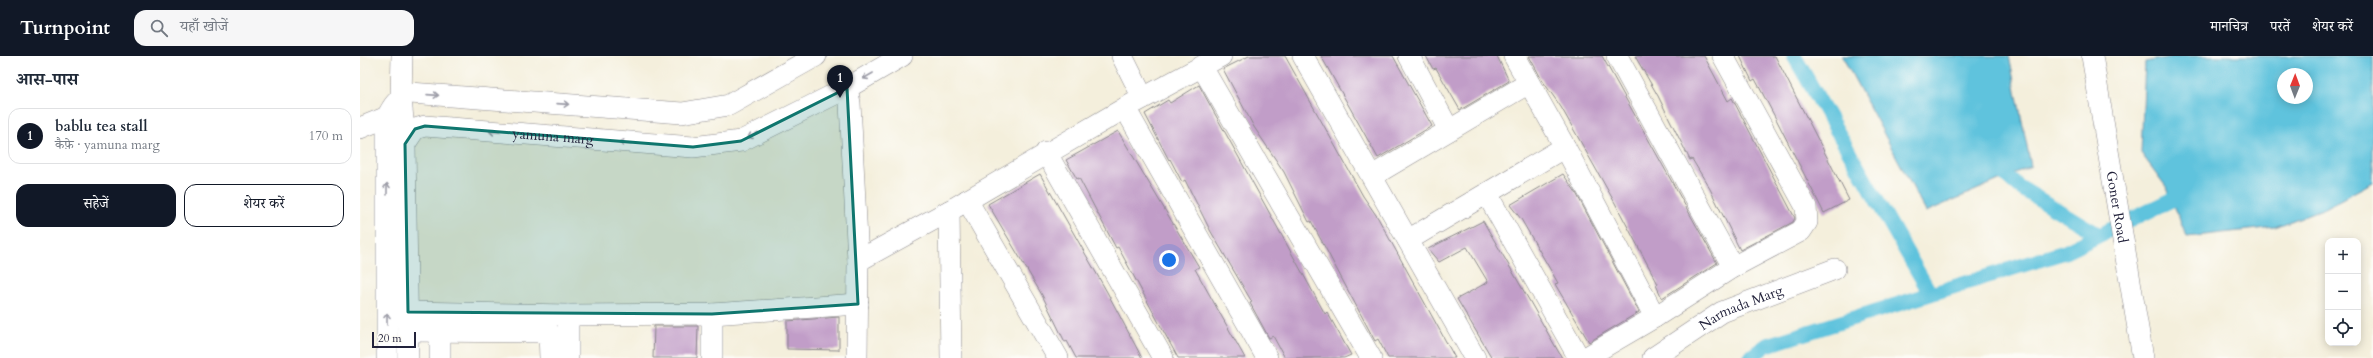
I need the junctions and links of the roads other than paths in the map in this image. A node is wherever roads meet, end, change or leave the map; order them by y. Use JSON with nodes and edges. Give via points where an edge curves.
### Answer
{"nodes":[{"id":1,"x":402,"y":56,"type":"edge"},
{"id":2,"x":816,"y":56,"type":"edge"},
{"id":3,"x":902,"y":56,"type":"edge"},
{"id":4,"x":1122,"y":56,"type":"edge"},
{"id":5,"x":1221,"y":56,"type":"edge"},
{"id":6,"x":1303,"y":56,"type":"edge"},
{"id":7,"x":1409,"y":56,"type":"edge"},
{"id":8,"x":1514,"y":56,"type":"edge"},
{"id":9,"x":1617,"y":56,"type":"edge"},
{"id":10,"x":1723,"y":56,"type":"edge"},
{"id":11,"x":2092,"y":56,"type":"edge"},
{"id":12,"x":1202,"y":67,"type":"junction"},
{"id":13,"x":1529,"y":83,"type":"junction"},
{"id":14,"x":847,"y":88,"type":"junction"},
{"id":15,"x":401,"y":97,"type":"junction"},
{"id":16,"x":1143,"y":98,"type":"junction"},
{"id":17,"x":1124,"y":108,"type":"junction"},
{"id":18,"x":387,"y":117,"type":"junction"},
{"id":19,"x":360,"y":128,"type":"edge"},
{"id":20,"x":1449,"y":130,"type":"junction"},
{"id":21,"x":405,"y":144,"type":"junction"},
{"id":22,"x":1565,"y":147,"type":"junction"},
{"id":23,"x":1046,"y":152,"type":"junction"},
{"id":24,"x":1372,"y":176,"type":"junction"},
{"id":25,"x":1487,"y":194,"type":"junction"},
{"id":26,"x":967,"y":200,"type":"junction"},
{"id":27,"x":949,"y":211,"type":"junction"},
{"id":28,"x":1408,"y":240,"type":"junction"},
{"id":29,"x":858,"y":261,"type":"junction"},
{"id":30,"x":1732,"y":266,"type":"junction"},
{"id":31,"x":1835,"y":269,"type":"dead end"},
{"id":32,"x":858,"y":304,"type":"junction"},
{"id":33,"x":712,"y":314,"type":"junction"},
{"id":34,"x":568,"y":315,"type":"junction"},
{"id":35,"x":1655,"y":317,"type":"junction"},
{"id":36,"x":408,"y":322,"type":"junction"},
{"id":37,"x":440,"y":331,"type":"junction"},
{"id":38,"x":387,"y":358,"type":"edge"},
{"id":39,"x":408,"y":358,"type":"edge"},
{"id":40,"x":440,"y":358,"type":"edge"},
{"id":41,"x":550,"y":358,"type":"edge"},
{"id":42,"x":568,"y":358,"type":"edge"},
{"id":43,"x":712,"y":358,"type":"edge"},
{"id":44,"x":857,"y":358,"type":"edge"},
{"id":45,"x":951,"y":358,"type":"edge"},
{"id":46,"x":1058,"y":358,"type":"edge"},
{"id":47,"x":1163,"y":358,"type":"edge"},
{"id":48,"x":1267,"y":358,"type":"edge"},
{"id":49,"x":1371,"y":358,"type":"edge"},
{"id":50,"x":1475,"y":358,"type":"edge"},
{"id":51,"x":1579,"y":358,"type":"edge"},
{"id":52,"x":1585,"y":358,"type":"edge"},
{"id":53,"x":1653,"y":358,"type":"edge"},
{"id":54,"x":2143,"y":358,"type":"edge"}],
"edges":[{"from":1,"to":15,"type":"street"},
{"from":15,"to":2,"type":"street","one_way":true,"via":[[410,93],[682,113],[729,105]]},
{"from":3,"to":14,"type":"street","name":"yamuna marg","one_way":true},
{"from":4,"to":16,"type":"street"},
{"from":5,"to":12,"type":"street"},
{"from":6,"to":24,"type":"street"},
{"from":7,"to":20,"type":"street"},
{"from":8,"to":13,"type":"street"},
{"from":9,"to":30,"type":"street"},
{"from":10,"to":30,"type":"street","via":[[1806,207],[1808,215],[1801,231]]},
{"from":11,"to":54,"type":"street","name":"Goner Road"},
{"from":12,"to":16,"type":"street"},
{"from":12,"to":49,"type":"street"},
{"from":13,"to":20,"type":"street"},
{"from":13,"to":22,"type":"street"},
{"from":14,"to":21,"type":"street","name":"yamuna marg","one_way":true,"via":[[741,141],[686,147],[425,126],[415,129]]},
{"from":14,"to":29,"type":"street","via":[[850,103]]},
{"from":15,"to":18,"type":"street","via":[[395,102]]},
{"from":15,"to":21,"type":"street"},
{"from":16,"to":17,"type":"street"},
{"from":17,"to":23,"type":"street"},
{"from":17,"to":48,"type":"street"},
{"from":18,"to":19,"type":"street"},
{"from":38,"to":18,"type":"street","one_way":true},
{"from":20,"to":24,"type":"street"},
{"from":21,"to":36,"type":"street"},
{"from":22,"to":25,"type":"street"},
{"from":22,"to":35,"type":"street"},
{"from":23,"to":26,"type":"street"},
{"from":23,"to":47,"type":"street"},
{"from":24,"to":28,"type":"street"},
{"from":25,"to":28,"type":"street"},
{"from":25,"to":51,"type":"street"},
{"from":26,"to":27,"type":"street"},
{"from":26,"to":46,"type":"street"},
{"from":27,"to":29,"type":"street"},
{"from":27,"to":45,"type":"street"},
{"from":28,"to":50,"type":"street"},
{"from":29,"to":32,"type":"street"},
{"from":30,"to":35,"type":"street"},
{"from":31,"to":53,"type":"street","name":"Narmada Marg","via":[[1722,312]]},
{"from":32,"to":33,"type":"street"},
{"from":32,"to":44,"type":"street"},
{"from":33,"to":34,"type":"street"},
{"from":33,"to":43,"type":"street"},
{"from":34,"to":36,"type":"street"},
{"from":34,"to":42,"type":"street"},
{"from":35,"to":52,"type":"street"},
{"from":36,"to":37,"type":"street"},
{"from":36,"to":39,"type":"street"},
{"from":37,"to":40,"type":"street"},
{"from":37,"to":41,"type":"street","via":[[549,332]]}]}
